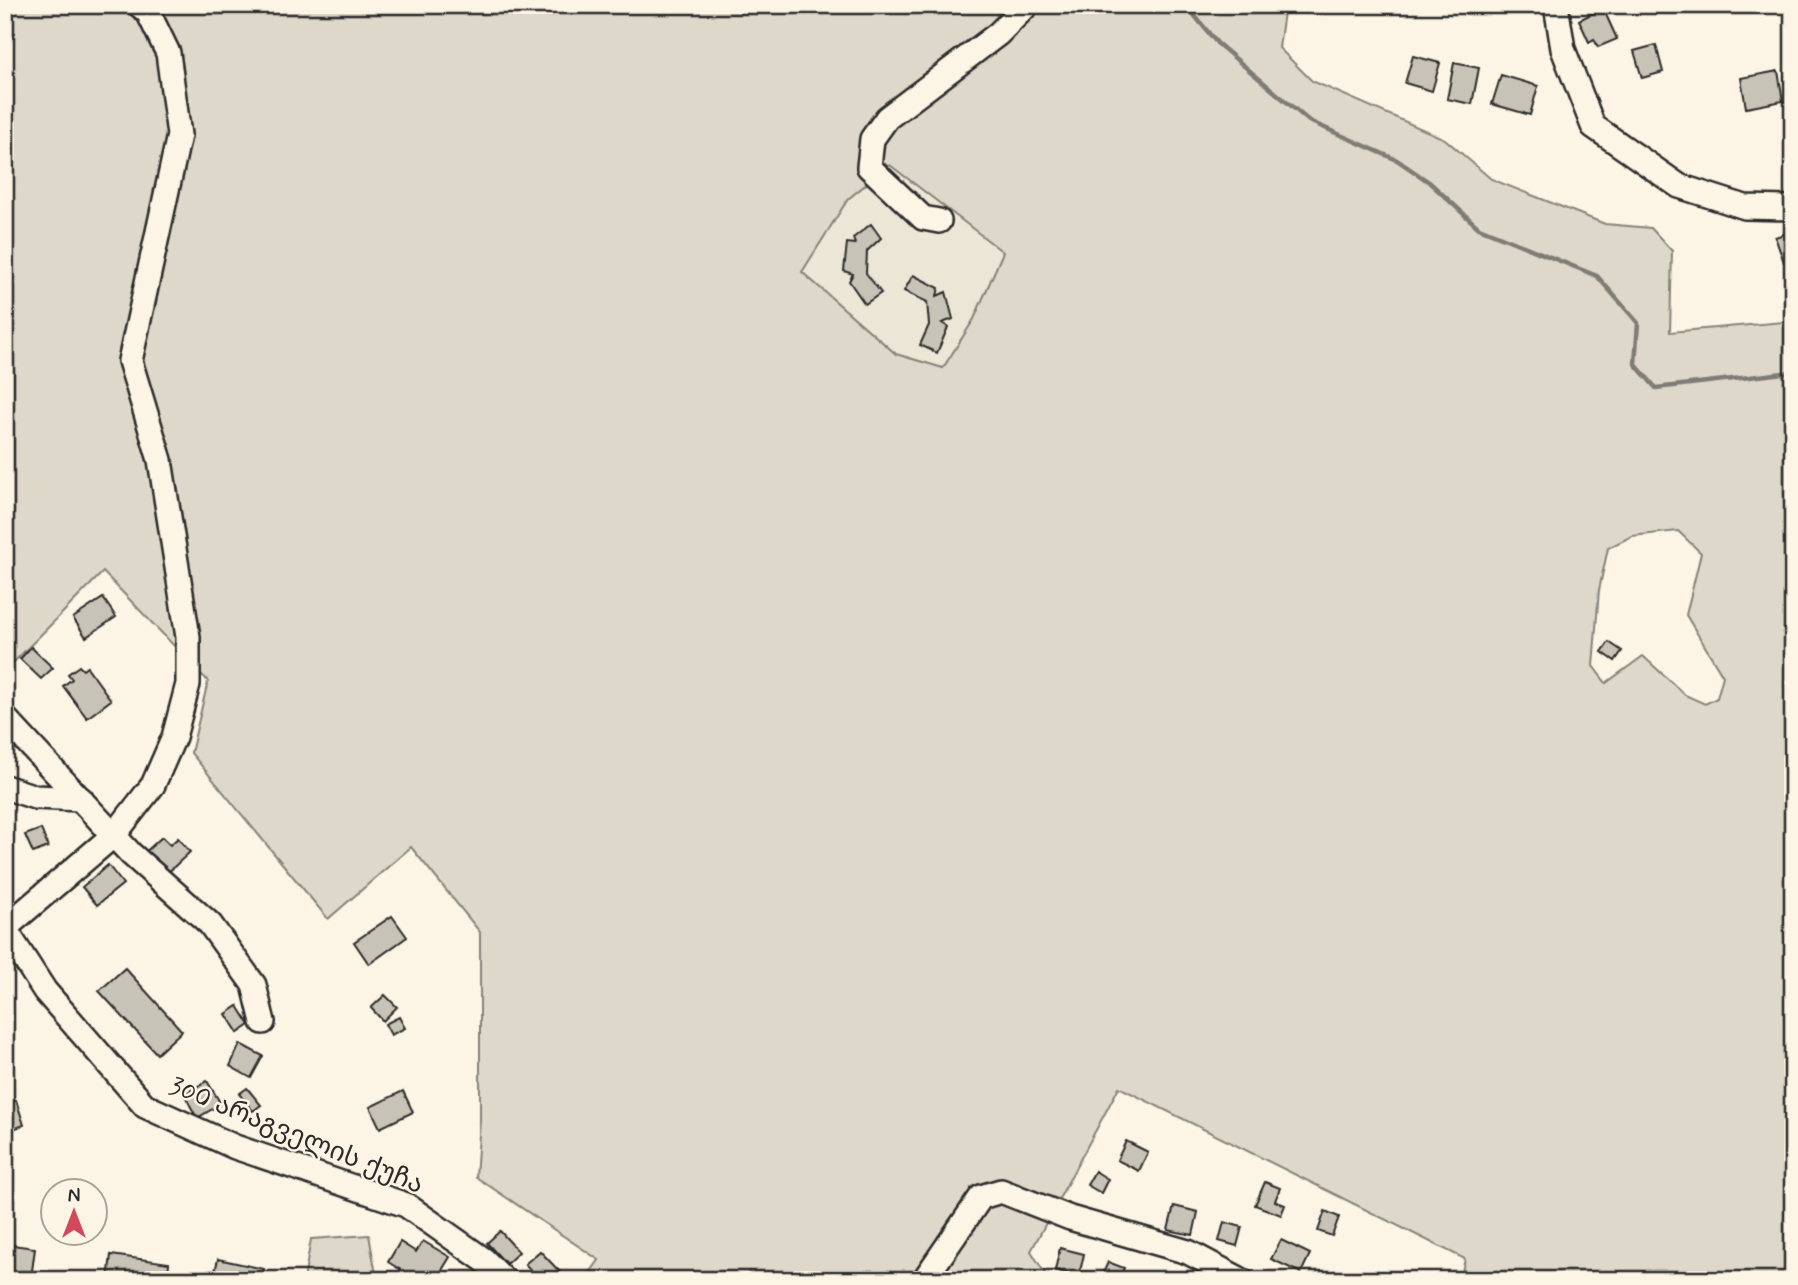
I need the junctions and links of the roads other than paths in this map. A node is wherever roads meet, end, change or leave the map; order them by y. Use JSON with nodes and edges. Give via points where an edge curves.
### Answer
{"nodes":[{"id":1,"x":139,"y":5,"type":"edge"},
{"id":2,"x":1027,"y":5,"type":"edge"},
{"id":3,"x":1556,"y":5,"type":"edge"},
{"id":4,"x":1793,"y":208,"type":"edge"},
{"id":5,"x":940,"y":221,"type":"dead end"},
{"id":6,"x":5,"y":719,"type":"edge"},
{"id":7,"x":5,"y":788,"type":"edge"},
{"id":8,"x":81,"y":799,"type":"junction"},
{"id":9,"x":115,"y":834,"type":"junction"},
{"id":10,"x":5,"y":928,"type":"edge"},
{"id":11,"x":263,"y":1022,"type":"dead end"},
{"id":12,"x":504,"y":1280,"type":"edge"},
{"id":13,"x":924,"y":1280,"type":"edge"},
{"id":14,"x":1241,"y":1280,"type":"edge"}],
"edges":[{"from":1,"to":9,"type":"street","via":[[148,12],[168,53],[179,135],[130,361],[160,460],[188,637],[188,684],[174,737],[153,785]]},
{"from":2,"to":5,"type":"street","via":[[998,34],[887,118],[872,139],[869,167],[923,218]]},
{"from":3,"to":4,"type":"street","via":[[1563,49],[1593,126],[1679,186],[1745,207]]},
{"from":6,"to":8,"type":"street"},
{"from":7,"to":8,"type":"street","via":[[35,797]]},
{"from":8,"to":9,"type":"street"},
{"from":9,"to":10,"type":"street"},
{"from":9,"to":11,"type":"street","via":[[209,924],[254,985]]},
{"from":10,"to":12,"type":"street","name":"300 არაგველის ქუჩა","via":[[45,991],[145,1106],[235,1147],[406,1205],[484,1260]]},
{"from":13,"to":14,"type":"street","via":[[981,1197],[1001,1191],[1070,1218],[1188,1252]]}]}
